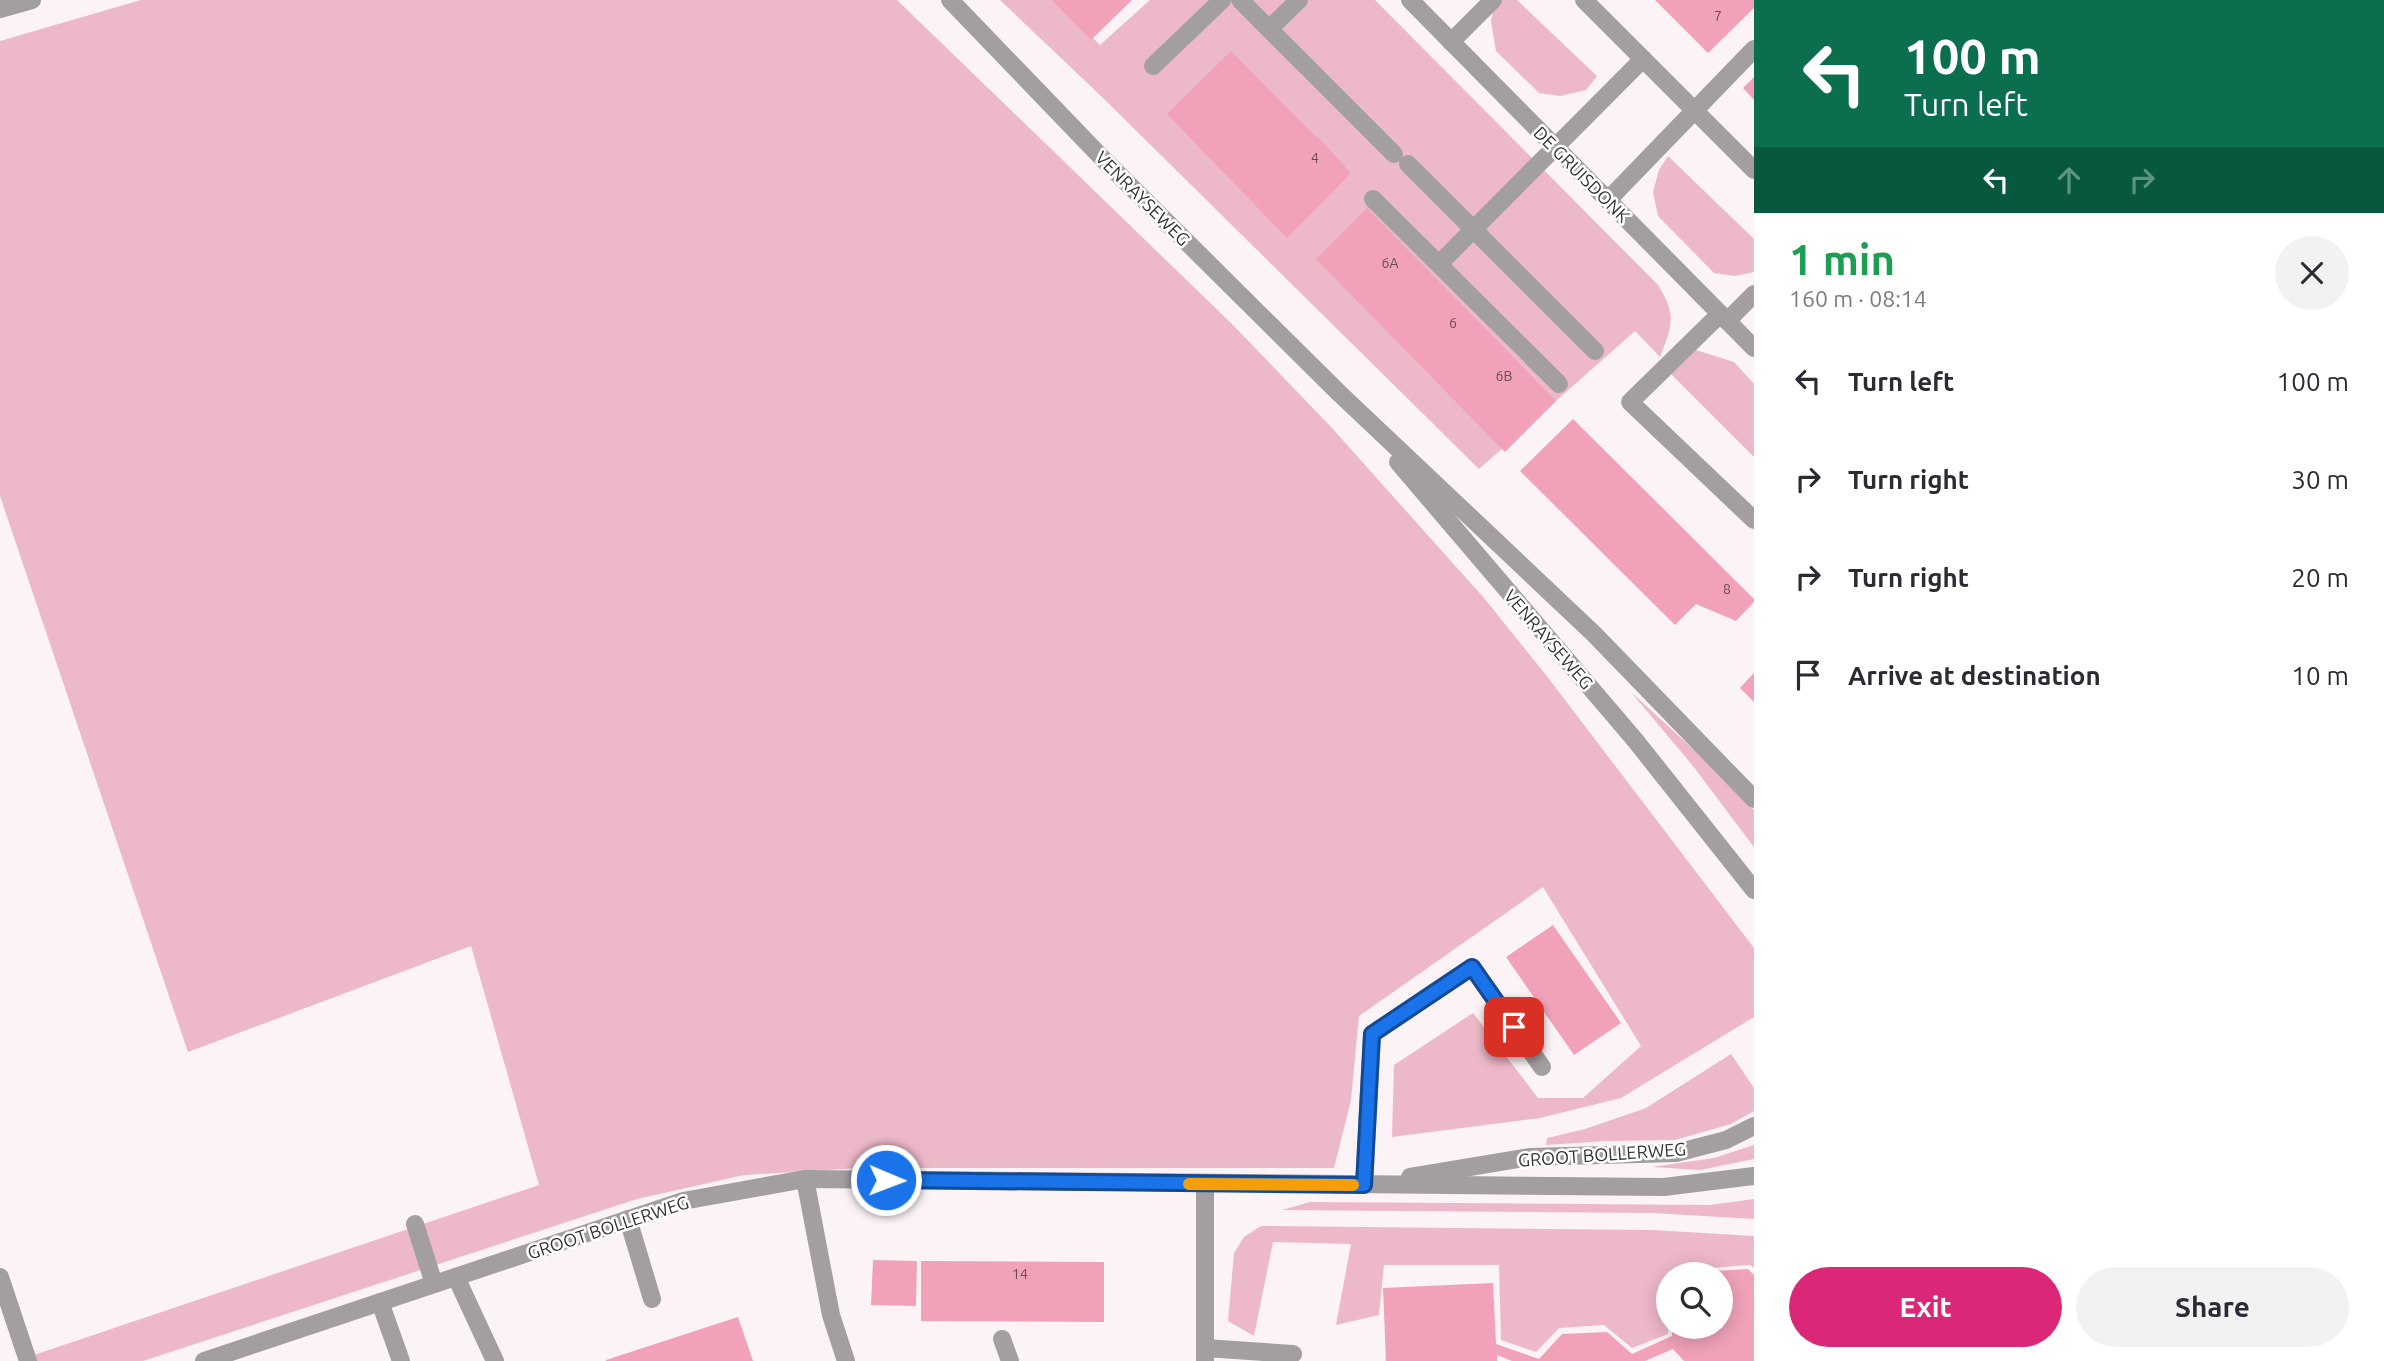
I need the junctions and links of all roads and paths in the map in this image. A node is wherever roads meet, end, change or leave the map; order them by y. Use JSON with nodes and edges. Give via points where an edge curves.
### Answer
{"nodes":[{"id":1,"x":32,"y":0,"type":"edge"},
{"id":2,"x":950,"y":0,"type":"edge"},
{"id":3,"x":1222,"y":0,"type":"edge"},
{"id":4,"x":1240,"y":0,"type":"edge"},
{"id":5,"x":1299,"y":0,"type":"edge"},
{"id":6,"x":1409,"y":0,"type":"edge"},
{"id":7,"x":1493,"y":0,"type":"edge"},
{"id":8,"x":1584,"y":0,"type":"edge"},
{"id":9,"x":0,"y":9,"type":"edge"},
{"id":10,"x":1269,"y":29,"type":"junction"},
{"id":11,"x":1451,"y":42,"type":"junction"},
{"id":12,"x":1754,"y":49,"type":"edge"},
{"id":13,"x":1643,"y":59,"type":"junction"},
{"id":14,"x":1153,"y":66,"type":"dead end"},
{"id":15,"x":1695,"y":110,"type":"junction"},
{"id":16,"x":1557,"y":149,"type":"junction"},
{"id":17,"x":1754,"y":170,"type":"edge"},
{"id":18,"x":1373,"y":200,"type":"dead end"},
{"id":19,"x":1608,"y":200,"type":"junction"},
{"id":20,"x":1474,"y":230,"type":"junction"},
{"id":21,"x":1440,"y":263,"type":"junction"},
{"id":22,"x":1754,"y":294,"type":"edge"},
{"id":23,"x":1724,"y":317,"type":"junction"},
{"id":24,"x":1753,"y":346,"type":"edge"},
{"id":25,"x":1595,"y":351,"type":"dead end"},
{"id":26,"x":1559,"y":384,"type":"dead end"},
{"id":27,"x":1339,"y":393,"type":"junction"},
{"id":28,"x":1754,"y":520,"type":"edge"},
{"id":29,"x":1754,"y":799,"type":"edge"},
{"id":30,"x":1754,"y":890,"type":"edge"},
{"id":31,"x":1542,"y":1067,"type":"dead end"},
{"id":32,"x":1754,"y":1126,"type":"edge"},
{"id":33,"x":1754,"y":1176,"type":"edge"},
{"id":34,"x":805,"y":1179,"type":"junction"},
{"id":35,"x":1205,"y":1184,"type":"junction"},
{"id":36,"x":1364,"y":1185,"type":"junction"},
{"id":37,"x":628,"y":1219,"type":"junction"},
{"id":38,"x":415,"y":1224,"type":"dead end"},
{"id":39,"x":0,"y":1277,"type":"edge"},
{"id":40,"x":457,"y":1277,"type":"junction"},
{"id":41,"x":435,"y":1284,"type":"junction"},
{"id":42,"x":652,"y":1299,"type":"dead end"},
{"id":43,"x":380,"y":1302,"type":"junction"},
{"id":44,"x":1002,"y":1339,"type":"dead end"},
{"id":45,"x":1205,"y":1354,"type":"edge"},
{"id":46,"x":1293,"y":1354,"type":"dead end"},
{"id":47,"x":28,"y":1361,"type":"edge"},
{"id":48,"x":204,"y":1361,"type":"edge"},
{"id":49,"x":401,"y":1361,"type":"edge"},
{"id":50,"x":495,"y":1361,"type":"edge"},
{"id":51,"x":846,"y":1361,"type":"edge"},
{"id":52,"x":1010,"y":1361,"type":"edge"}],
"edges":[{"from":1,"to":9,"type":"street"},
{"from":2,"to":27,"type":"street","name":"VENRAYSEWEG"},
{"from":3,"to":14,"type":"street"},
{"from":4,"to":10,"type":"street"},
{"from":5,"to":10,"type":"street"},
{"from":6,"to":11,"type":"street","name":"DE GRUISDONK"},
{"from":7,"to":11,"type":"street"},
{"from":8,"to":13,"type":"street"},
{"from":10,"to":20,"type":"street"},
{"from":11,"to":16,"type":"street","name":"DE GRUISDONK"},
{"from":12,"to":15,"type":"street"},
{"from":13,"to":15,"type":"street"},
{"from":13,"to":16,"type":"street"},
{"from":15,"to":17,"type":"street"},
{"from":15,"to":19,"type":"street"},
{"from":16,"to":19,"type":"street","name":"DE GRUISDONK"},
{"from":16,"to":20,"type":"street"},
{"from":18,"to":21,"type":"street"},
{"from":19,"to":23,"type":"street","name":"DE GRUISDONK"},
{"from":20,"to":21,"type":"street"},
{"from":20,"to":25,"type":"street"},
{"from":21,"to":26,"type":"street"},
{"from":22,"to":23,"type":"street"},
{"from":23,"to":24,"type":"street","name":"DE GRUISDONK"},
{"from":23,"to":28,"type":"street","via":[[1630,402]]},
{"from":27,"to":29,"type":"street","name":"VENRAYSEWEG","via":[[1594,634]]},
{"from":27,"to":30,"type":"street","name":"VENRAYSEWEG","via":[[1635,740]]},
{"from":31,"to":36,"type":"street","via":[[1472,967],[1372,1034]]},
{"from":32,"to":36,"type":"street","name":"GROOT BOLLERWEG","via":[[1726,1140],[1676,1153],[1530,1157]]},
{"from":33,"to":36,"type":"street","name":"GROOT BOLLERWEG","via":[[1664,1187]]},
{"from":34,"to":35,"type":"street","name":"GROOT BOLLERWEG"},
{"from":34,"to":37,"type":"street","name":"GROOT BOLLERWEG","via":[[683,1201]]},
{"from":34,"to":51,"type":"street","via":[[831,1315]]},
{"from":35,"to":36,"type":"street","name":"GROOT BOLLERWEG"},
{"from":35,"to":45,"type":"street"},
{"from":37,"to":40,"type":"street","name":"GROOT BOLLERWEG"},
{"from":37,"to":42,"type":"street"},
{"from":38,"to":41,"type":"street"},
{"from":39,"to":47,"type":"street"},
{"from":40,"to":41,"type":"street","name":"GROOT BOLLERWEG"},
{"from":40,"to":50,"type":"street"},
{"from":41,"to":43,"type":"street","name":"GROOT BOLLERWEG"},
{"from":43,"to":48,"type":"street","name":"GROOT BOLLERWEG"},
{"from":43,"to":49,"type":"street"},
{"from":44,"to":52,"type":"street"},
{"from":45,"to":46,"type":"street"}]}
